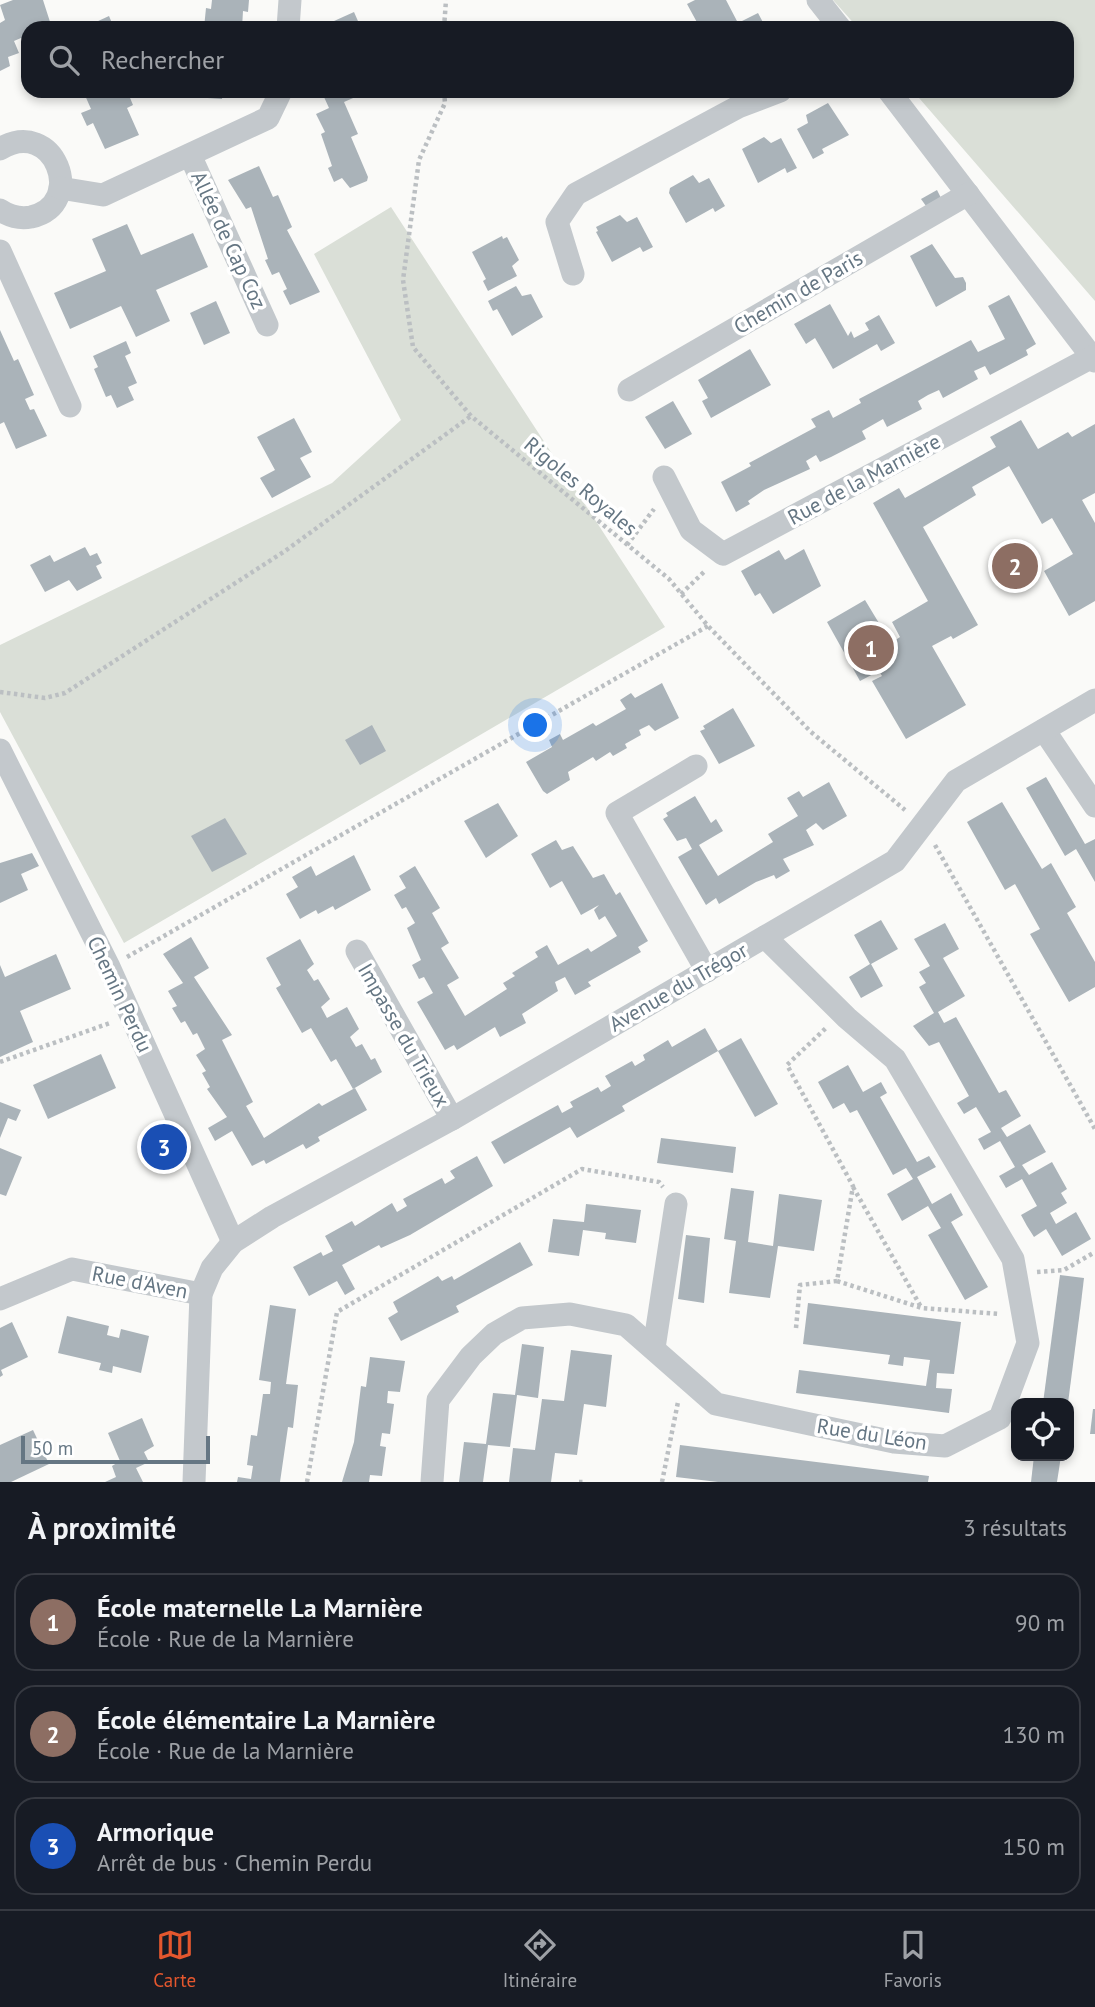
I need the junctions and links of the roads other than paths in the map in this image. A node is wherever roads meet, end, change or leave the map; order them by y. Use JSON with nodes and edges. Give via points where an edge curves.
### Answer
{"nodes":[{"id":1,"x":290,"y":0,"type":"edge"},
{"id":2,"x":818,"y":0,"type":"edge"},
{"id":3,"x":288,"y":21,"type":"edge"},
{"id":4,"x":834,"y":21,"type":"edge"},
{"id":5,"x":278,"y":98,"type":"edge"},
{"id":6,"x":762,"y":98,"type":"edge"},
{"id":7,"x":894,"y":98,"type":"edge"},
{"id":8,"x":0,"y":149,"type":"edge"},
{"id":9,"x":190,"y":155,"type":"junction"},
{"id":10,"x":60,"y":188,"type":"junction"},
{"id":11,"x":968,"y":194,"type":"junction"},
{"id":12,"x":7,"y":213,"type":"edge"},
{"id":13,"x":0,"y":236,"type":"edge"},
{"id":14,"x":0,"y":251,"type":"edge"},
{"id":15,"x":573,"y":274,"type":"dead end"},
{"id":16,"x":268,"y":325,"type":"dead end"},
{"id":17,"x":1094,"y":359,"type":"edge"},
{"id":18,"x":629,"y":390,"type":"dead end"},
{"id":19,"x":70,"y":405,"type":"dead end"},
{"id":20,"x":667,"y":482,"type":"road end"},
{"id":21,"x":1095,"y":700,"type":"edge"},
{"id":22,"x":1044,"y":730,"type":"junction"},
{"id":23,"x":0,"y":750,"type":"edge"},
{"id":24,"x":696,"y":766,"type":"dead end"},
{"id":25,"x":1095,"y":806,"type":"edge"},
{"id":26,"x":765,"y":937,"type":"junction"},
{"id":27,"x":357,"y":951,"type":"dead end"},
{"id":28,"x":707,"y":971,"type":"junction"},
{"id":29,"x":452,"y":1119,"type":"junction"},
{"id":30,"x":676,"y":1204,"type":"road end"},
{"id":31,"x":233,"y":1242,"type":"junction"},
{"id":32,"x":201,"y":1294,"type":"junction"},
{"id":33,"x":0,"y":1299,"type":"edge"},
{"id":34,"x":654,"y":1348,"type":"junction"},
{"id":35,"x":194,"y":1482,"type":"edge"},
{"id":36,"x":432,"y":1482,"type":"edge"}],
"edges":[{"from":1,"to":3,"type":"street"},
{"from":2,"to":4,"type":"street"},
{"from":5,"to":9,"type":"street","via":[[268,118]]},
{"from":6,"to":15,"type":"street","via":[[576,194],[557,222]]},
{"from":7,"to":11,"type":"street"},
{"from":8,"to":10,"type":"street","via":[[19,142],[42,147],[58,165]]},
{"from":9,"to":10,"type":"street","via":[[103,195]]},
{"from":9,"to":16,"type":"street","name":"Allée de Cap Coz"},
{"from":10,"to":12,"type":"street","via":[[56,199],[38,215]]},
{"from":11,"to":17,"type":"street"},
{"from":11,"to":18,"type":"street","name":"Chemin de Paris"},
{"from":12,"to":13,"type":"street"},
{"from":14,"to":19,"type":"street"},
{"from":17,"to":20,"type":"street","name":"Rue de la Marnière","via":[[723,554],[691,530]]},
{"from":21,"to":22,"type":"street","name":"Avenue du Trégor"},
{"from":22,"to":25,"type":"street"},
{"from":22,"to":26,"type":"street","name":"Avenue du Trégor","via":[[956,781],[895,861]]},
{"from":23,"to":31,"type":"street","name":"Chemin Perdu","via":[[109,967]]},
{"from":24,"to":28,"type":"street","via":[[617,813]]},
{"from":26,"to":28,"type":"street","name":"Avenue du Trégor"},
{"from":26,"to":34,"type":"street","name":"Rue du Léon","via":[[895,1059],[1013,1259],[1028,1343],[1000,1418],[945,1446],[894,1442],[716,1404]]},
{"from":27,"to":29,"type":"street","name":"Impasse du Trieux"},
{"from":28,"to":29,"type":"street","name":"Avenue du Trégor"},
{"from":29,"to":31,"type":"street","name":"Avenue du Trégor"},
{"from":30,"to":34,"type":"street"},
{"from":31,"to":32,"type":"street","name":"Avenue du Trégor","via":[[212,1268]]},
{"from":32,"to":33,"type":"street","name":"Rue d'Aven","via":[[72,1269]]},
{"from":32,"to":35,"type":"street"},
{"from":34,"to":36,"type":"street","name":"Rue du Léon","via":[[626,1325],[570,1314],[522,1318],[494,1334],[438,1400]]}]}
